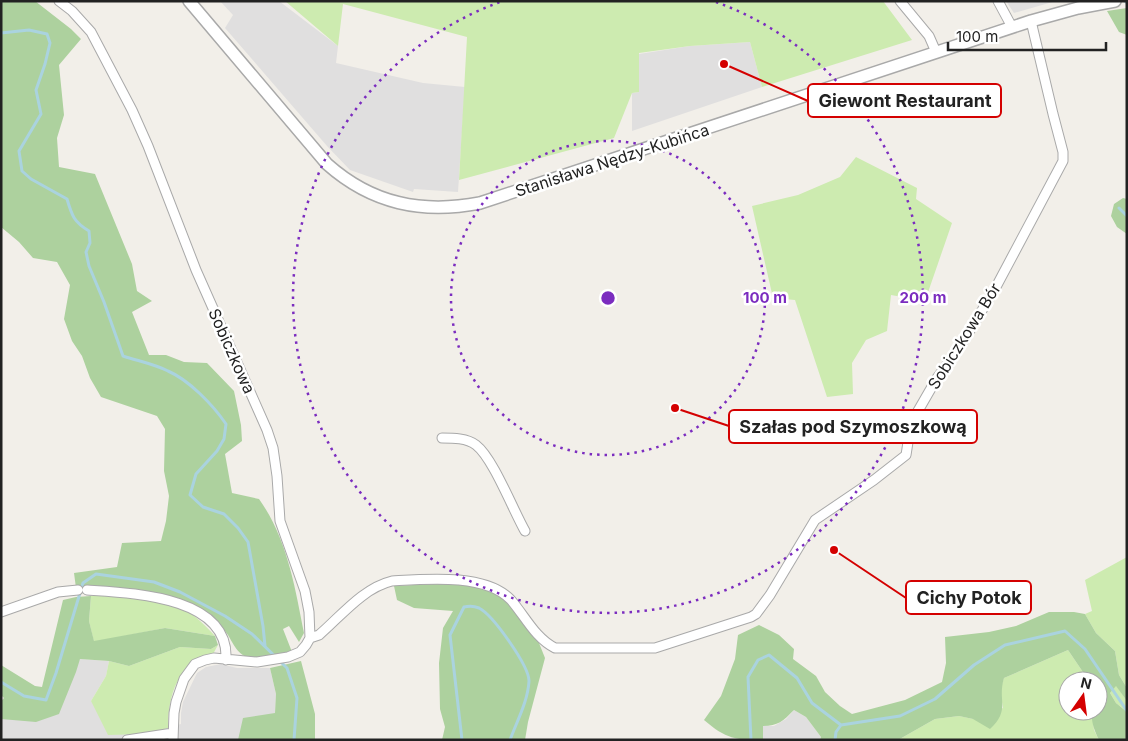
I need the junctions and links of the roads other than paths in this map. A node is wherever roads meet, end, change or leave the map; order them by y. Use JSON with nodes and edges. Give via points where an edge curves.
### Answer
{"nodes":[{"id":1,"x":59,"y":1,"type":"edge"},
{"id":2,"x":189,"y":1,"type":"edge"},
{"id":3,"x":900,"y":1,"type":"edge"},
{"id":4,"x":998,"y":1,"type":"edge"},
{"id":5,"x":1110,"y":2,"type":"edge"},
{"id":6,"x":1031,"y":21,"type":"junction"},
{"id":7,"x":1012,"y":27,"type":"junction"},
{"id":8,"x":936,"y":52,"type":"junction"},
{"id":9,"x":442,"y":438,"type":"dead end"},
{"id":10,"x":525,"y":531,"type":"dead end"},
{"id":11,"x":1,"y":612,"type":"edge"},
{"id":12,"x":310,"y":638,"type":"junction"},
{"id":13,"x":226,"y":660,"type":"junction"},
{"id":14,"x":173,"y":736,"type":"edge"},
{"id":15,"x":127,"y":740,"type":"edge"}],
"edges":[{"from":1,"to":12,"type":"street","name":"Sobiczkowa","via":[[91,32],[132,110],[196,270],[267,430],[277,476],[280,521],[305,591]]},
{"from":2,"to":8,"type":"street","name":"Stanisława Nędzy-Kubińca","via":[[338,174],[373,194],[425,208],[480,203]]},
{"from":3,"to":8,"type":"street","via":[[929,36]]},
{"from":4,"to":7,"type":"street"},
{"from":5,"to":6,"type":"street","name":"Stanisława Nędzy-Kubińca"},
{"from":6,"to":7,"type":"street","name":"Stanisława Nędzy-Kubińca"},
{"from":6,"to":12,"type":"street","name":"Sobiczkowa Bór","via":[[1063,161],[996,287],[911,423],[906,455],[814,520],[756,614],[655,648],[555,648],[528,624],[508,597],[488,585],[422,579],[383,583],[362,596],[319,635]]},
{"from":7,"to":8,"type":"street","name":"Stanisława Nędzy-Kubińca"},
{"from":9,"to":10,"type":"street","via":[[476,444],[486,456]]},
{"from":11,"to":13,"type":"street","via":[[58,592],[82,590],[161,598],[189,608],[210,621],[226,646]]},
{"from":12,"to":13,"type":"street","via":[[300,652],[288,657],[262,662]]},
{"from":13,"to":14,"type":"street","via":[[205,660],[189,670],[176,702]]},
{"from":14,"to":15,"type":"street"}]}
